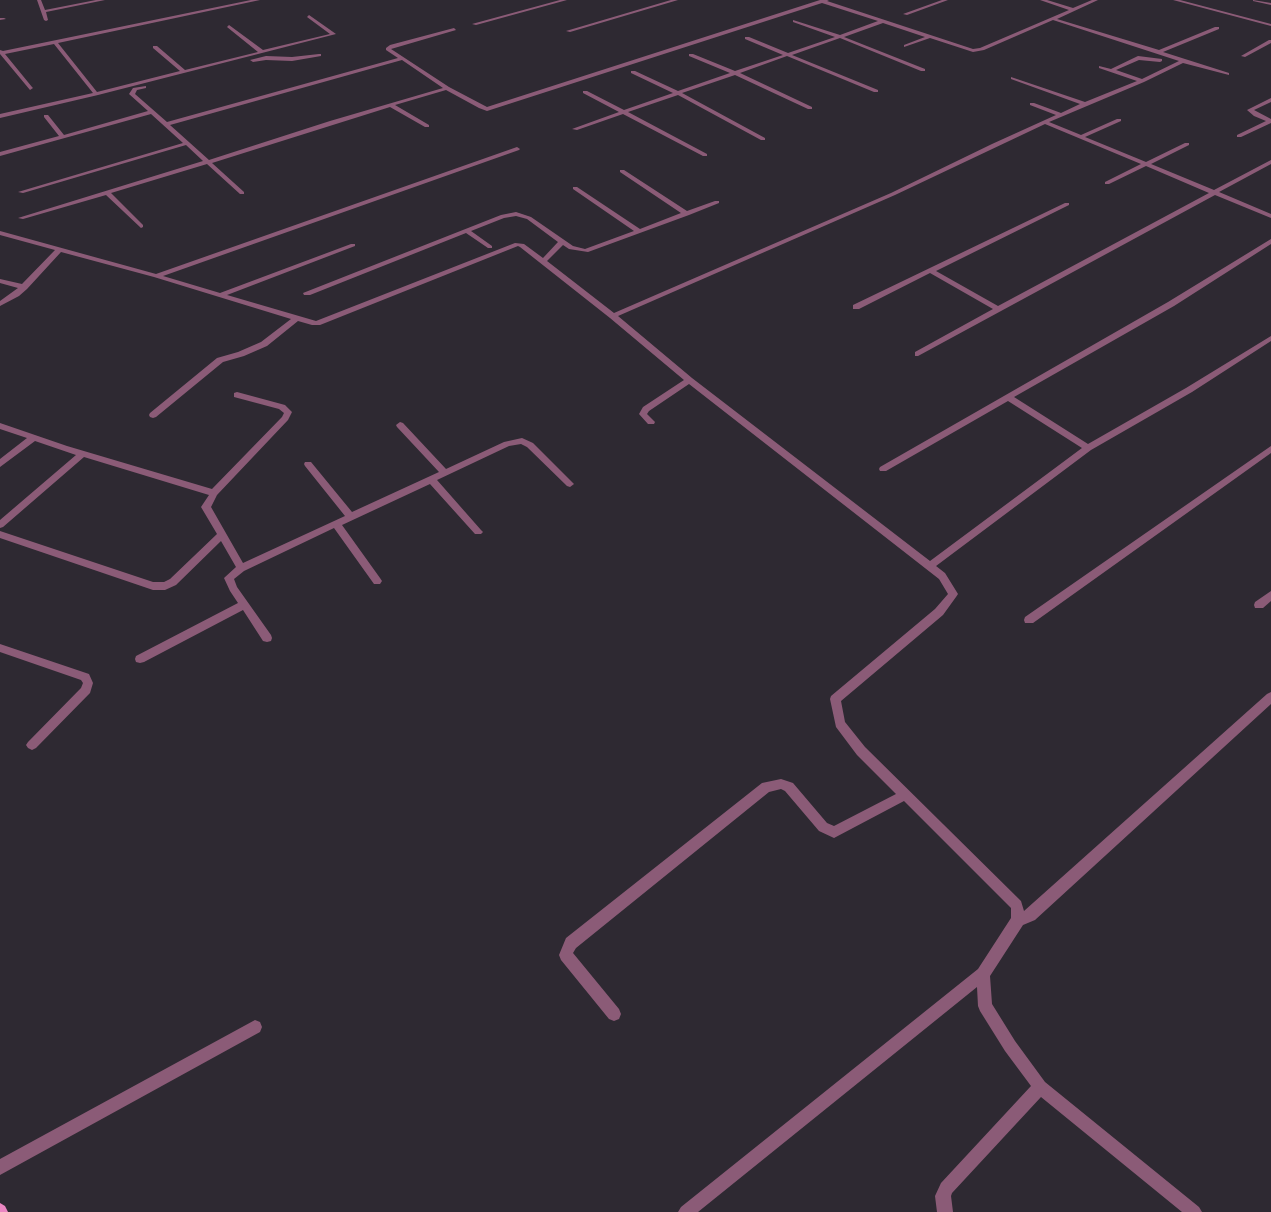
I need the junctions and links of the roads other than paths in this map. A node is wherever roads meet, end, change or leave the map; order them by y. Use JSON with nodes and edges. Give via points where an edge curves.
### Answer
{"nodes":[{"id":1,"x":39,"y":0,"type":"edge"},
{"id":2,"x":103,"y":0,"type":"edge"},
{"id":3,"x":256,"y":0,"type":"edge"},
{"id":4,"x":565,"y":0,"type":"edge"},
{"id":5,"x":676,"y":0,"type":"edge"},
{"id":6,"x":823,"y":0,"type":"edge"},
{"id":7,"x":946,"y":0,"type":"edge"},
{"id":8,"x":1042,"y":0,"type":"edge"},
{"id":9,"x":1096,"y":0,"type":"edge"},
{"id":10,"x":1175,"y":0,"type":"edge"},
{"id":11,"x":1197,"y":0,"type":"edge"},
{"id":12,"x":1255,"y":0,"type":"edge"},
{"id":13,"x":1189,"y":4,"type":"junction"},
{"id":14,"x":1271,"y":4,"type":"edge"},
{"id":15,"x":1183,"y":6,"type":"dead end"},
{"id":16,"x":1074,"y":10,"type":"junction"},
{"id":17,"x":44,"y":11,"type":"junction"},
{"id":18,"x":905,"y":14,"type":"dead end"},
{"id":19,"x":309,"y":16,"type":"dead end"},
{"id":20,"x":1053,"y":18,"type":"junction"},
{"id":21,"x":46,"y":20,"type":"dead end"},
{"id":22,"x":795,"y":20,"type":"dead end"},
{"id":23,"x":884,"y":21,"type":"junction"},
{"id":24,"x":474,"y":24,"type":"dead end"},
{"id":25,"x":1271,"y":25,"type":"edge"},
{"id":26,"x":229,"y":26,"type":"dead end"},
{"id":27,"x":1217,"y":28,"type":"dead end"},
{"id":28,"x":454,"y":29,"type":"dead end"},
{"id":29,"x":568,"y":31,"type":"dead end"},
{"id":30,"x":841,"y":37,"type":"junction"},
{"id":31,"x":929,"y":37,"type":"junction"},
{"id":32,"x":747,"y":38,"type":"dead end"},
{"id":33,"x":1271,"y":41,"type":"edge"},
{"id":34,"x":55,"y":42,"type":"junction"},
{"id":35,"x":155,"y":46,"type":"dead end"},
{"id":36,"x":906,"y":46,"type":"dead end"},
{"id":37,"x":0,"y":52,"type":"edge"},
{"id":38,"x":262,"y":52,"type":"junction"},
{"id":39,"x":1159,"y":52,"type":"junction"},
{"id":40,"x":789,"y":54,"type":"junction"},
{"id":41,"x":319,"y":55,"type":"dead end"},
{"id":42,"x":691,"y":55,"type":"dead end"},
{"id":43,"x":1243,"y":56,"type":"dead end"},
{"id":44,"x":401,"y":59,"type":"junction"},
{"id":45,"x":1160,"y":60,"type":"dead end"},
{"id":46,"x":1184,"y":61,"type":"junction"},
{"id":47,"x":1101,"y":67,"type":"dead end"},
{"id":48,"x":923,"y":70,"type":"dead end"},
{"id":49,"x":1112,"y":70,"type":"junction"},
{"id":50,"x":183,"y":71,"type":"junction"},
{"id":51,"x":633,"y":72,"type":"dead end"},
{"id":52,"x":735,"y":73,"type":"junction"},
{"id":53,"x":1227,"y":74,"type":"dead end"},
{"id":54,"x":1013,"y":78,"type":"dead end"},
{"id":55,"x":1142,"y":81,"type":"junction"},
{"id":56,"x":30,"y":88,"type":"dead end"},
{"id":57,"x":447,"y":88,"type":"junction"},
{"id":58,"x":585,"y":92,"type":"dead end"},
{"id":59,"x":876,"y":92,"type":"dead end"},
{"id":60,"x":678,"y":93,"type":"junction"},
{"id":61,"x":96,"y":94,"type":"junction"},
{"id":62,"x":1271,"y":100,"type":"edge"},
{"id":63,"x":391,"y":104,"type":"junction"},
{"id":64,"x":1032,"y":104,"type":"dead end"},
{"id":65,"x":1085,"y":104,"type":"junction"},
{"id":66,"x":810,"y":108,"type":"dead end"},
{"id":67,"x":152,"y":112,"type":"junction"},
{"id":68,"x":624,"y":112,"type":"junction"},
{"id":69,"x":1061,"y":115,"type":"junction"},
{"id":70,"x":0,"y":116,"type":"edge"},
{"id":71,"x":46,"y":116,"type":"dead end"},
{"id":72,"x":1119,"y":120,"type":"dead end"},
{"id":73,"x":1271,"y":121,"type":"edge"},
{"id":74,"x":1044,"y":122,"type":"junction"},
{"id":75,"x":166,"y":124,"type":"junction"},
{"id":76,"x":427,"y":126,"type":"dead end"},
{"id":77,"x":575,"y":129,"type":"dead end"},
{"id":78,"x":1240,"y":136,"type":"dead end"},
{"id":79,"x":63,"y":137,"type":"junction"},
{"id":80,"x":1081,"y":137,"type":"junction"},
{"id":81,"x":763,"y":139,"type":"dead end"},
{"id":82,"x":188,"y":144,"type":"junction"},
{"id":83,"x":1187,"y":144,"type":"dead end"},
{"id":84,"x":517,"y":149,"type":"dead end"},
{"id":85,"x":0,"y":154,"type":"edge"},
{"id":86,"x":705,"y":155,"type":"dead end"},
{"id":87,"x":208,"y":162,"type":"junction"},
{"id":88,"x":1271,"y":162,"type":"edge"},
{"id":89,"x":1145,"y":164,"type":"junction"},
{"id":90,"x":622,"y":171,"type":"dead end"},
{"id":91,"x":1107,"y":183,"type":"dead end"},
{"id":92,"x":575,"y":188,"type":"dead end"},
{"id":93,"x":21,"y":192,"type":"dead end"},
{"id":94,"x":107,"y":192,"type":"junction"},
{"id":95,"x":242,"y":193,"type":"dead end"},
{"id":96,"x":1215,"y":193,"type":"junction"},
{"id":97,"x":718,"y":202,"type":"dead end"},
{"id":98,"x":1067,"y":204,"type":"dead end"},
{"id":99,"x":687,"y":214,"type":"junction"},
{"id":100,"x":1271,"y":216,"type":"edge"},
{"id":101,"x":21,"y":218,"type":"dead end"},
{"id":102,"x":141,"y":226,"type":"dead end"},
{"id":103,"x":466,"y":230,"type":"junction"},
{"id":104,"x":640,"y":232,"type":"junction"},
{"id":105,"x":0,"y":233,"type":"edge"},
{"id":106,"x":1271,"y":241,"type":"edge"},
{"id":107,"x":562,"y":242,"type":"junction"},
{"id":108,"x":353,"y":245,"type":"dead end"},
{"id":109,"x":490,"y":247,"type":"dead end"},
{"id":110,"x":59,"y":250,"type":"junction"},
{"id":111,"x":544,"y":262,"type":"junction"},
{"id":112,"x":931,"y":270,"type":"junction"},
{"id":113,"x":156,"y":276,"type":"junction"},
{"id":114,"x":0,"y":281,"type":"edge"},
{"id":115,"x":24,"y":287,"type":"junction"},
{"id":116,"x":307,"y":293,"type":"dead end"},
{"id":117,"x":221,"y":295,"type":"junction"},
{"id":118,"x":0,"y":304,"type":"edge"},
{"id":119,"x":856,"y":307,"type":"dead end"},
{"id":120,"x":998,"y":309,"type":"junction"},
{"id":121,"x":613,"y":316,"type":"junction"},
{"id":122,"x":296,"y":318,"type":"junction"},
{"id":123,"x":1271,"y":338,"type":"edge"},
{"id":124,"x":918,"y":354,"type":"dead end"},
{"id":125,"x":689,"y":380,"type":"junction"},
{"id":126,"x":237,"y":395,"type":"dead end"},
{"id":127,"x":1008,"y":398,"type":"junction"},
{"id":128,"x":153,"y":415,"type":"dead end"},
{"id":129,"x":651,"y":422,"type":"dead end"},
{"id":130,"x":400,"y":425,"type":"dead end"},
{"id":131,"x":0,"y":426,"type":"edge"},
{"id":132,"x":34,"y":437,"type":"junction"},
{"id":133,"x":1088,"y":448,"type":"junction"},
{"id":134,"x":1271,"y":449,"type":"edge"},
{"id":135,"x":83,"y":453,"type":"junction"},
{"id":136,"x":0,"y":464,"type":"edge"},
{"id":137,"x":308,"y":464,"type":"dead end"},
{"id":138,"x":883,"y":469,"type":"dead end"},
{"id":139,"x":445,"y":473,"type":"junction"},
{"id":140,"x":431,"y":479,"type":"junction"},
{"id":141,"x":570,"y":484,"type":"dead end"},
{"id":142,"x":214,"y":493,"type":"junction"},
{"id":143,"x":351,"y":517,"type":"junction"},
{"id":144,"x":336,"y":524,"type":"junction"},
{"id":145,"x":0,"y":525,"type":"edge"},
{"id":146,"x":478,"y":532,"type":"dead end"},
{"id":147,"x":0,"y":534,"type":"edge"},
{"id":148,"x":222,"y":534,"type":"junction"},
{"id":149,"x":930,"y":566,"type":"junction"},
{"id":150,"x":241,"y":568,"type":"junction"},
{"id":151,"x":377,"y":581,"type":"dead end"},
{"id":152,"x":1271,"y":595,"type":"edge"},
{"id":153,"x":244,"y":605,"type":"junction"},
{"id":154,"x":1259,"y":605,"type":"dead end"},
{"id":155,"x":1030,"y":620,"type":"dead end"},
{"id":156,"x":267,"y":638,"type":"dead end"},
{"id":157,"x":0,"y":648,"type":"edge"},
{"id":158,"x":140,"y":659,"type":"dead end"},
{"id":159,"x":1271,"y":697,"type":"edge"},
{"id":160,"x":32,"y":745,"type":"dead end"},
{"id":161,"x":905,"y":795,"type":"junction"},
{"id":162,"x":1018,"y":920,"type":"junction"},
{"id":163,"x":983,"y":974,"type":"junction"},
{"id":164,"x":614,"y":1014,"type":"dead end"},
{"id":165,"x":255,"y":1027,"type":"dead end"},
{"id":166,"x":1040,"y":1087,"type":"junction"},
{"id":167,"x":0,"y":1166,"type":"edge"},
{"id":168,"x":1186,"y":1210,"type":"edge"},
{"id":169,"x":686,"y":1212,"type":"edge"},
{"id":170,"x":945,"y":1212,"type":"edge"}],
"edges":[{"from":1,"to":17,"type":"street"},
{"from":2,"to":17,"type":"street"},
{"from":3,"to":34,"type":"street"},
{"from":4,"to":24,"type":"street"},
{"from":5,"to":29,"type":"street"},
{"from":6,"to":23,"type":"street"},
{"from":6,"to":57,"type":"street","via":[[492,108],[481,107]]},
{"from":7,"to":18,"type":"street"},
{"from":8,"to":16,"type":"street"},
{"from":9,"to":16,"type":"street"},
{"from":10,"to":13,"type":"street"},
{"from":11,"to":13,"type":"street"},
{"from":12,"to":14,"type":"street"},
{"from":13,"to":15,"type":"street"},
{"from":13,"to":25,"type":"street"},
{"from":16,"to":20,"type":"street"},
{"from":17,"to":21,"type":"street"},
{"from":19,"to":38,"type":"street","via":[[334,34]]},
{"from":20,"to":31,"type":"street","via":[[977,50],[969,50]]},
{"from":20,"to":39,"type":"street"},
{"from":22,"to":30,"type":"street"},
{"from":23,"to":30,"type":"street"},
{"from":23,"to":31,"type":"street"},
{"from":26,"to":38,"type":"street"},
{"from":27,"to":39,"type":"street"},
{"from":28,"to":44,"type":"street","via":[[389,47],[388,49]]},
{"from":30,"to":40,"type":"street"},
{"from":30,"to":48,"type":"street"},
{"from":31,"to":36,"type":"street"},
{"from":32,"to":40,"type":"street"},
{"from":33,"to":43,"type":"street"},
{"from":34,"to":37,"type":"street"},
{"from":34,"to":61,"type":"street"},
{"from":35,"to":50,"type":"street"},
{"from":37,"to":56,"type":"street"},
{"from":38,"to":50,"type":"street"},
{"from":39,"to":46,"type":"street"},
{"from":40,"to":52,"type":"street"},
{"from":40,"to":59,"type":"street"},
{"from":41,"to":67,"type":"street","via":[[297,59],[254,60],[133,91],[132,94]]},
{"from":42,"to":52,"type":"street"},
{"from":44,"to":57,"type":"street"},
{"from":44,"to":75,"type":"street"},
{"from":45,"to":49,"type":"street","via":[[1138,58]]},
{"from":46,"to":53,"type":"street"},
{"from":46,"to":55,"type":"street"},
{"from":47,"to":49,"type":"street"},
{"from":49,"to":55,"type":"street"},
{"from":50,"to":61,"type":"street"},
{"from":51,"to":60,"type":"street"},
{"from":52,"to":60,"type":"street"},
{"from":52,"to":66,"type":"street"},
{"from":54,"to":65,"type":"street"},
{"from":55,"to":65,"type":"street"},
{"from":57,"to":63,"type":"street"},
{"from":58,"to":68,"type":"street"},
{"from":60,"to":68,"type":"street"},
{"from":60,"to":81,"type":"street"},
{"from":61,"to":70,"type":"street"},
{"from":62,"to":73,"type":"street","via":[[1250,110]]},
{"from":63,"to":76,"type":"street"},
{"from":63,"to":87,"type":"street"},
{"from":64,"to":69,"type":"street"},
{"from":65,"to":69,"type":"street"},
{"from":67,"to":75,"type":"street"},
{"from":67,"to":79,"type":"street"},
{"from":68,"to":77,"type":"street"},
{"from":68,"to":86,"type":"street"},
{"from":69,"to":74,"type":"street"},
{"from":71,"to":79,"type":"street"},
{"from":72,"to":80,"type":"street"},
{"from":73,"to":78,"type":"street"},
{"from":74,"to":80,"type":"street"},
{"from":74,"to":121,"type":"street","via":[[893,194]]},
{"from":75,"to":82,"type":"street"},
{"from":79,"to":85,"type":"street"},
{"from":80,"to":89,"type":"street"},
{"from":82,"to":87,"type":"street"},
{"from":82,"to":93,"type":"street"},
{"from":83,"to":89,"type":"street"},
{"from":84,"to":113,"type":"street"},
{"from":87,"to":94,"type":"street"},
{"from":87,"to":95,"type":"street"},
{"from":88,"to":96,"type":"street"},
{"from":89,"to":91,"type":"street"},
{"from":89,"to":96,"type":"street"},
{"from":90,"to":99,"type":"street"},
{"from":92,"to":104,"type":"street"},
{"from":94,"to":101,"type":"street"},
{"from":94,"to":102,"type":"street"},
{"from":96,"to":100,"type":"street"},
{"from":96,"to":120,"type":"street"},
{"from":97,"to":99,"type":"street"},
{"from":98,"to":112,"type":"street"},
{"from":99,"to":104,"type":"street"},
{"from":103,"to":107,"type":"street","via":[[516,214],[529,218]]},
{"from":103,"to":109,"type":"street"},
{"from":103,"to":116,"type":"street"},
{"from":104,"to":107,"type":"street","via":[[586,251],[571,248]]},
{"from":105,"to":110,"type":"street"},
{"from":106,"to":127,"type":"street","via":[[1171,304]]},
{"from":107,"to":111,"type":"street"},
{"from":108,"to":117,"type":"street"},
{"from":110,"to":113,"type":"street"},
{"from":110,"to":115,"type":"street"},
{"from":111,"to":121,"type":"street"},
{"from":111,"to":122,"type":"street","via":[[517,244],[323,321],[312,322]]},
{"from":112,"to":119,"type":"street"},
{"from":112,"to":120,"type":"street"},
{"from":113,"to":117,"type":"street"},
{"from":114,"to":115,"type":"street"},
{"from":115,"to":118,"type":"street"},
{"from":117,"to":122,"type":"street"},
{"from":120,"to":124,"type":"street"},
{"from":121,"to":125,"type":"street"},
{"from":122,"to":128,"type":"street","via":[[264,344],[220,360]]},
{"from":123,"to":133,"type":"street"},
{"from":125,"to":129,"type":"street","via":[[646,409],[643,414]]},
{"from":125,"to":149,"type":"street"},
{"from":126,"to":142,"type":"street","via":[[282,407],[288,412],[286,418]]},
{"from":127,"to":133,"type":"street"},
{"from":127,"to":138,"type":"street"},
{"from":130,"to":139,"type":"street"},
{"from":131,"to":132,"type":"street"},
{"from":132,"to":135,"type":"street"},
{"from":132,"to":136,"type":"street"},
{"from":133,"to":149,"type":"street"},
{"from":134,"to":155,"type":"street"},
{"from":135,"to":142,"type":"street"},
{"from":135,"to":145,"type":"street"},
{"from":137,"to":143,"type":"street"},
{"from":139,"to":140,"type":"street"},
{"from":139,"to":141,"type":"street","via":[[507,444],[522,440]]},
{"from":140,"to":143,"type":"street"},
{"from":140,"to":146,"type":"street"},
{"from":142,"to":148,"type":"street","via":[[206,507]]},
{"from":143,"to":144,"type":"street"},
{"from":144,"to":150,"type":"street"},
{"from":144,"to":151,"type":"street"},
{"from":147,"to":148,"type":"street","via":[[153,586],[165,586],[173,582]]},
{"from":148,"to":150,"type":"street"},
{"from":149,"to":161,"type":"street","via":[[942,576],[953,594],[939,612],[835,699],[840,724],[861,751]]},
{"from":150,"to":153,"type":"street","via":[[230,578]]},
{"from":152,"to":154,"type":"street"},
{"from":153,"to":156,"type":"street"},
{"from":153,"to":158,"type":"street"},
{"from":157,"to":160,"type":"street","via":[[85,677],[88,683],[86,690]]},
{"from":159,"to":162,"type":"street","via":[[1030,915]]},
{"from":161,"to":162,"type":"street","via":[[1017,905]]},
{"from":161,"to":164,"type":"street","via":[[834,832],[823,827],[789,787],[781,784],[766,787],[571,943],[566,955]]},
{"from":162,"to":163,"type":"street"},
{"from":163,"to":166,"type":"street","via":[[985,1006]]},
{"from":163,"to":169,"type":"street"},
{"from":165,"to":167,"type":"street"},
{"from":166,"to":168,"type":"street"},
{"from":166,"to":170,"type":"street","via":[[946,1188],[943,1196]]}]}
